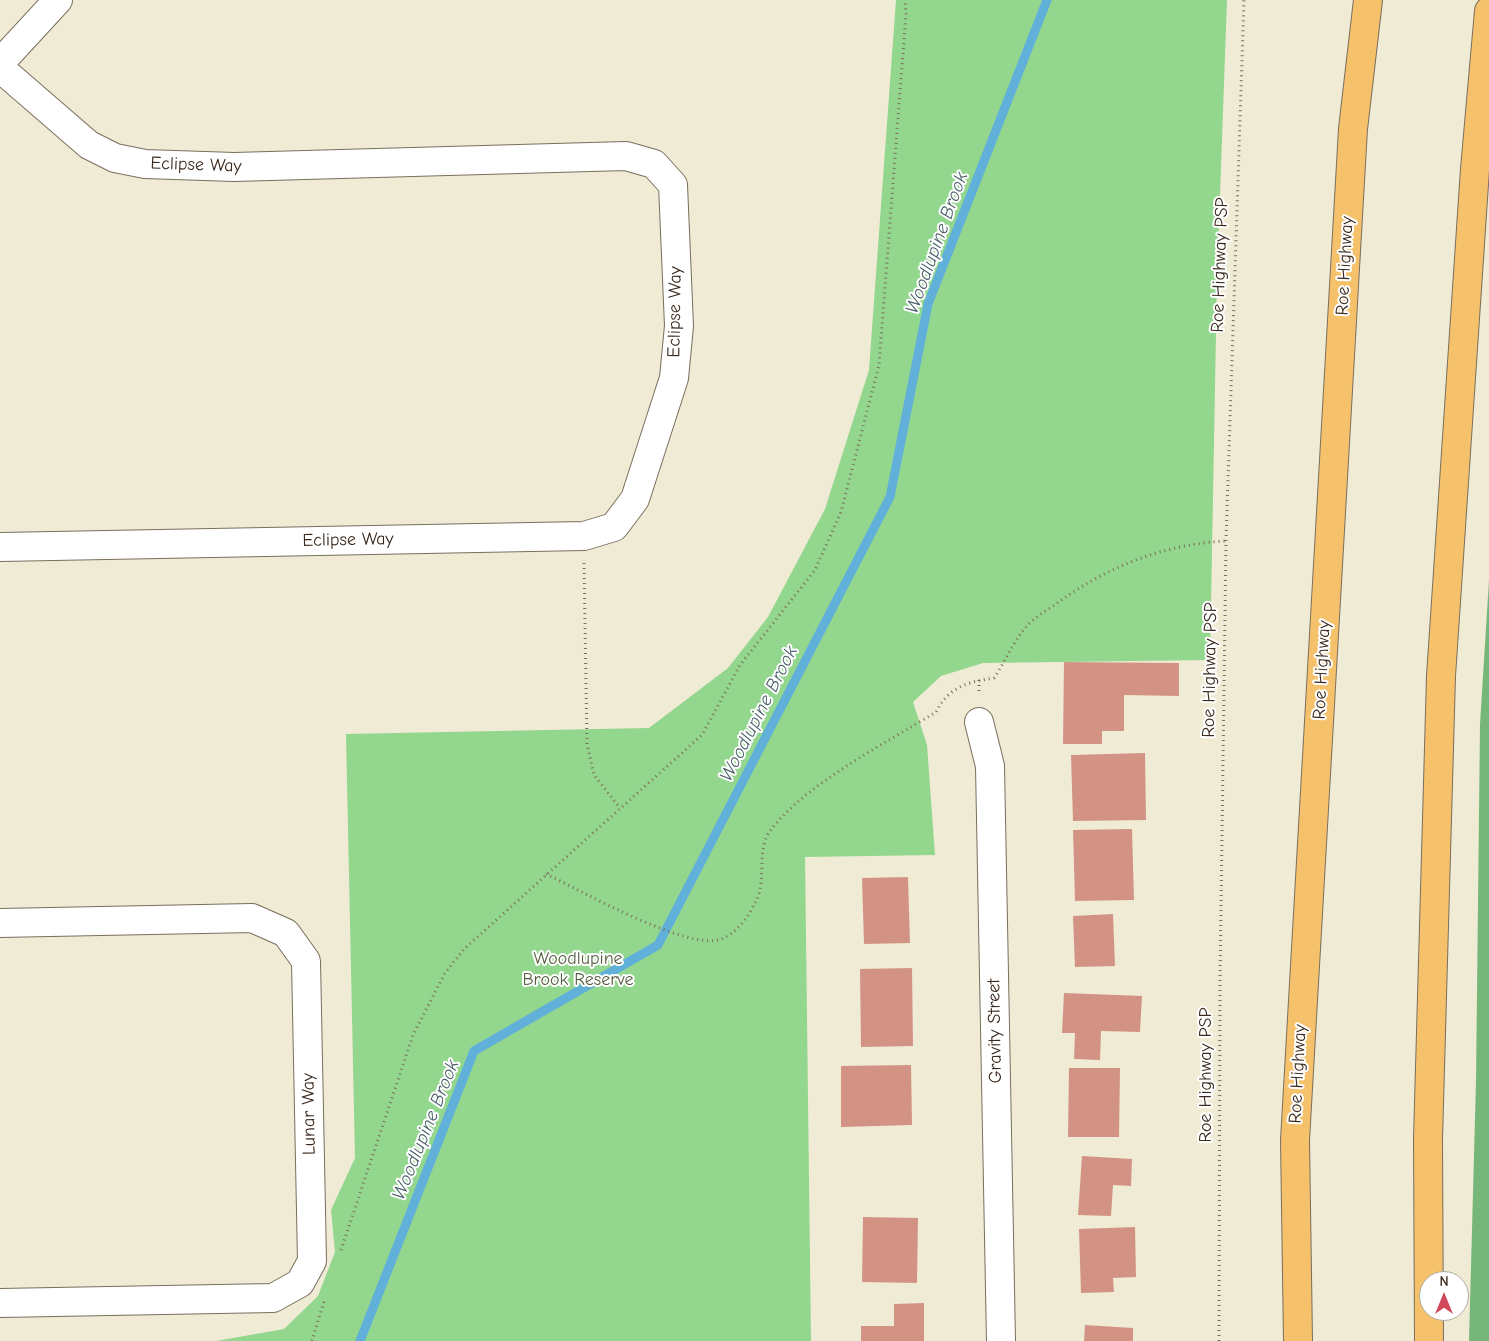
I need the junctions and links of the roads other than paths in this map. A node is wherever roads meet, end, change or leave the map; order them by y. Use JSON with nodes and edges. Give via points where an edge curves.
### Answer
{"nodes":[{"id":1,"x":58,"y":0,"type":"edge"},
{"id":2,"x":1368,"y":0,"type":"edge"},
{"id":3,"x":1489,"y":11,"type":"edge"},
{"id":4,"x":0,"y":63,"type":"edge"},
{"id":5,"x":0,"y":68,"type":"edge"},
{"id":6,"x":0,"y":547,"type":"edge"},
{"id":7,"x":979,"y":722,"type":"dead end"},
{"id":8,"x":0,"y":923,"type":"edge"},
{"id":9,"x":0,"y":1303,"type":"edge"},
{"id":10,"x":1001,"y":1341,"type":"edge"},
{"id":11,"x":1298,"y":1341,"type":"edge"},
{"id":12,"x":1429,"y":1341,"type":"edge"}],
"edges":[{"from":1,"to":4,"type":"street"},
{"from":2,"to":11,"type":"highway","name":"Roe Highway","via":[[1353,129],[1294,1140]]},
{"from":3,"to":12,"type":"highway","via":[[1441,676],[1428,1139]]},
{"from":5,"to":6,"type":"street","name":"Eclipse Way","via":[[89,145],[116,158],[145,164],[234,167],[626,156],[654,164],[673,185],[679,326],[674,378],[635,499],[614,526],[584,536]]},
{"from":7,"to":10,"type":"street","name":"Gravity Street","via":[[990,766]]},
{"from":8,"to":9,"type":"street","name":"Lunar Way","via":[[252,918],[286,933],[306,961],[312,1261],[300,1283],[273,1298]]}]}
